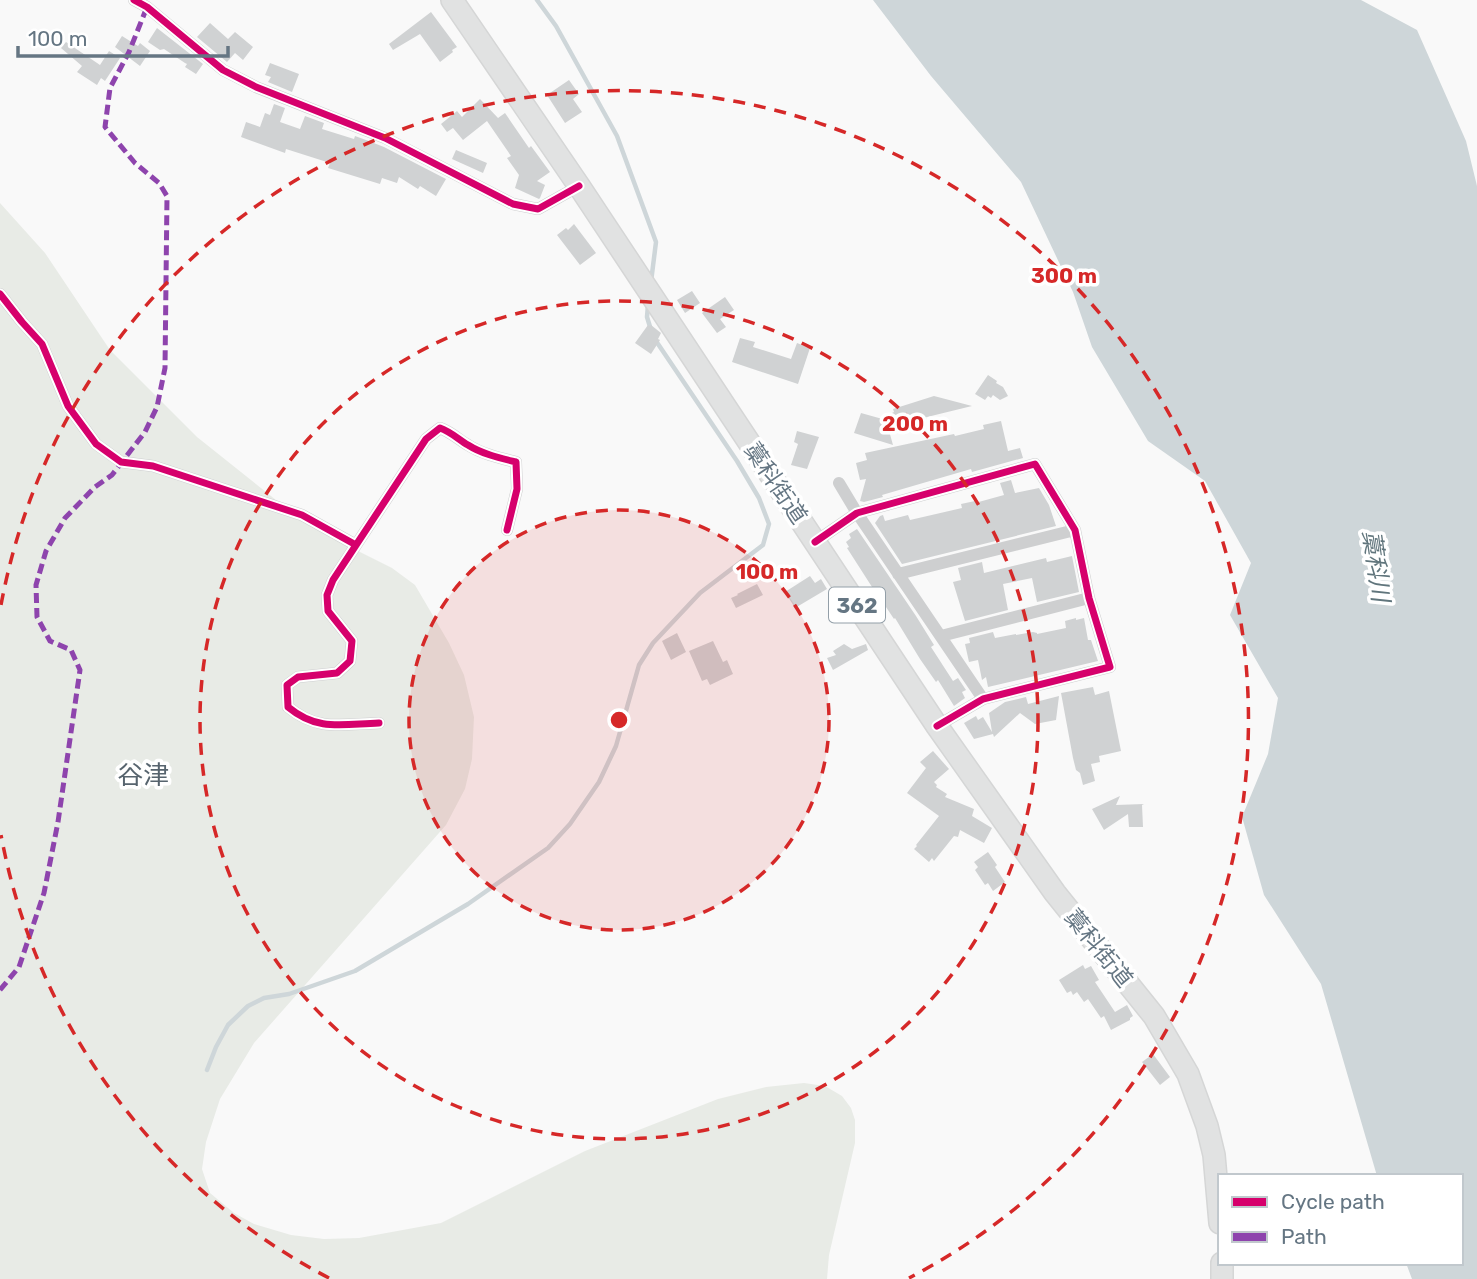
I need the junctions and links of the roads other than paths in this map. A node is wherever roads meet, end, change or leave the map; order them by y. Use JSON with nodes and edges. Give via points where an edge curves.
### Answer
{"nodes":[{"id":1,"x":134,"y":0,"type":"edge"},
{"id":2,"x":452,"y":0,"type":"edge"},
{"id":3,"x":149,"y":3,"type":"edge"},
{"id":4,"x":579,"y":186,"type":"junction"},
{"id":5,"x":0,"y":294,"type":"edge"},
{"id":6,"x":839,"y":483,"type":"dead end"},
{"id":7,"x":857,"y":513,"type":"junction"},
{"id":8,"x":507,"y":530,"type":"dead end"},
{"id":9,"x":1074,"y":530,"type":"junction"},
{"id":10,"x":815,"y":542,"type":"junction"},
{"id":11,"x":356,"y":545,"type":"junction"},
{"id":12,"x":898,"y":574,"type":"junction"},
{"id":13,"x":1089,"y":598,"type":"junction"},
{"id":14,"x":941,"y":636,"type":"junction"},
{"id":15,"x":983,"y":699,"type":"junction"},
{"id":16,"x":379,"y":723,"type":"dead end"},
{"id":17,"x":937,"y":726,"type":"junction"},
{"id":18,"x":1218,"y":1200,"type":"edge"}],
"edges":[{"from":1,"to":3,"type":"street"},
{"from":2,"to":4,"type":"highway","name":"藁科街道","number":"362"},
{"from":3,"to":4,"type":"street","via":[[223,70],[385,138],[513,204],[538,209]]},
{"from":4,"to":10,"type":"highway","name":"藁科街道","number":"362"},
{"from":5,"to":11,"type":"street","via":[[42,344],[68,406],[96,444],[121,462],[153,466],[302,515]]},
{"from":6,"to":7,"type":"street"},
{"from":7,"to":9,"type":"street","via":[[1035,464]]},
{"from":7,"to":10,"type":"street"},
{"from":7,"to":12,"type":"street"},
{"from":8,"to":11,"type":"street","via":[[517,489],[516,462],[469,446],[440,428],[426,439]]},
{"from":9,"to":12,"type":"street"},
{"from":9,"to":13,"type":"street"},
{"from":10,"to":17,"type":"highway","name":"藁科街道","number":"362"},
{"from":11,"to":16,"type":"street","via":[[327,595],[328,611],[352,641],[350,661],[337,673],[298,677],[287,685],[288,707],[320,725]]},
{"from":12,"to":14,"type":"street"},
{"from":13,"to":14,"type":"street"},
{"from":13,"to":15,"type":"street","via":[[1110,667]]},
{"from":14,"to":15,"type":"street"},
{"from":15,"to":17,"type":"street"},
{"from":17,"to":18,"type":"highway","name":"藁科街道","number":"362","via":[[1055,893],[1154,1016],[1188,1074],[1207,1126]]}]}
